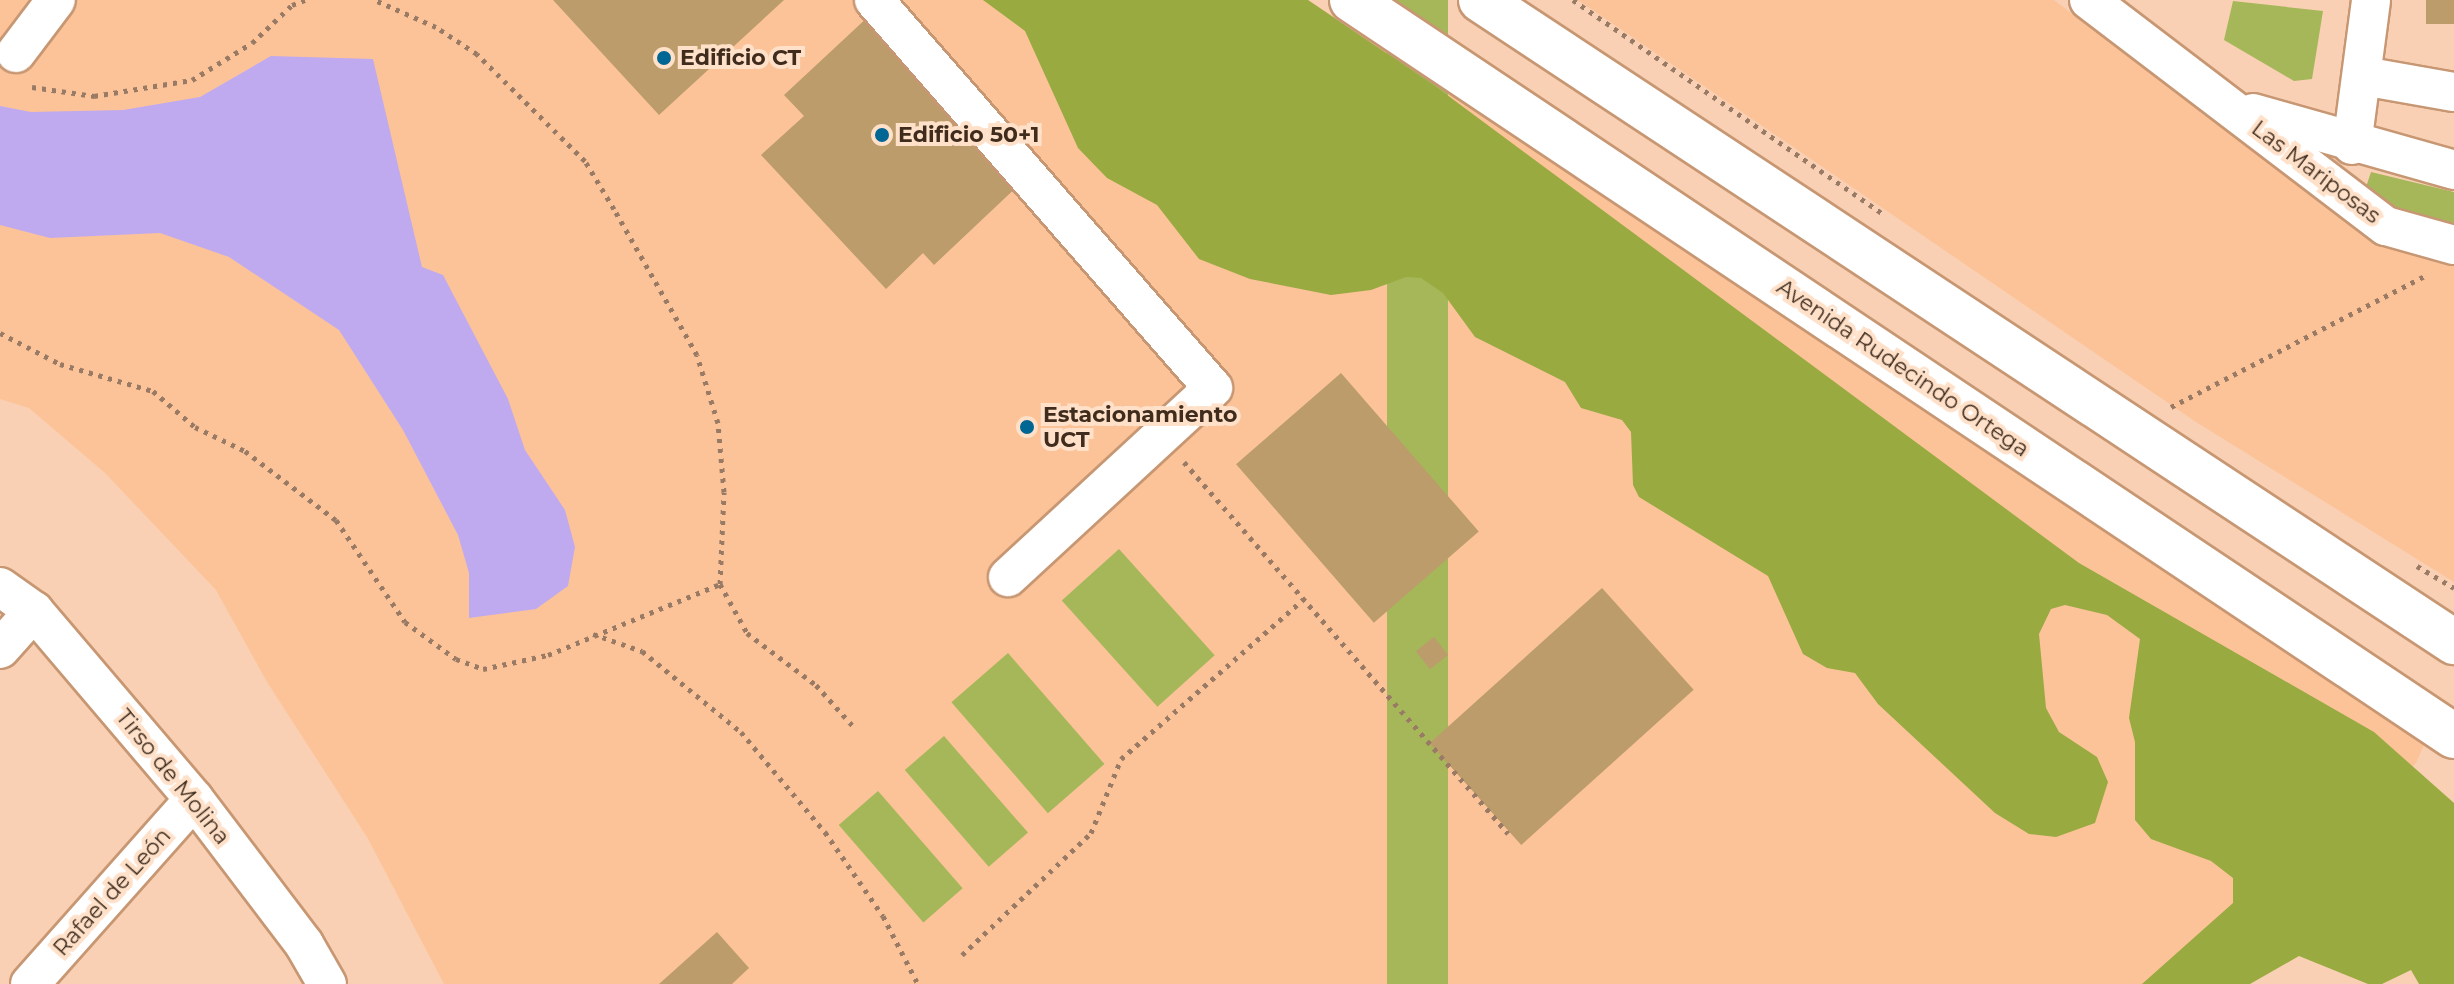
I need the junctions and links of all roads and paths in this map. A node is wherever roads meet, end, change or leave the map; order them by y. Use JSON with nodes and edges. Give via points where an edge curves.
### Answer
{"nodes":[{"id":1,"x":56,"y":0,"type":"edge"},
{"id":2,"x":305,"y":0,"type":"edge"},
{"id":3,"x":375,"y":0,"type":"edge"},
{"id":4,"x":874,"y":0,"type":"edge"},
{"id":5,"x":1352,"y":0,"type":"edge"},
{"id":6,"x":1481,"y":0,"type":"edge"},
{"id":7,"x":1573,"y":0,"type":"edge"},
{"id":8,"x":2089,"y":0,"type":"edge"},
{"id":9,"x":2371,"y":0,"type":"edge"},
{"id":10,"x":20,"y":69,"type":"joint"},
{"id":11,"x":2363,"y":76,"type":"junction"},
{"id":12,"x":2454,"y":92,"type":"edge"},
{"id":13,"x":2228,"y":105,"type":"junction"},
{"id":14,"x":2352,"y":145,"type":"junction"},
{"id":15,"x":2454,"y":170,"type":"edge"},
{"id":16,"x":1891,"y":219,"type":"dead end"},
{"id":17,"x":2447,"y":257,"type":"edge"},
{"id":18,"x":0,"y":333,"type":"edge"},
{"id":19,"x":2163,"y":411,"type":"dead end"},
{"id":20,"x":1176,"y":452,"type":"dead end"},
{"id":21,"x":1008,"y":577,"type":"dead end"},
{"id":22,"x":720,"y":584,"type":"junction"},
{"id":23,"x":0,"y":587,"type":"edge"},
{"id":24,"x":1304,"y":599,"type":"junction"},
{"id":25,"x":34,"y":611,"type":"junction"},
{"id":26,"x":592,"y":634,"type":"junction"},
{"id":27,"x":2454,"y":642,"type":"edge"},
{"id":28,"x":0,"y":649,"type":"edge"},
{"id":29,"x":853,"y":726,"type":"dead end"},
{"id":30,"x":2454,"y":736,"type":"edge"},
{"id":31,"x":194,"y":799,"type":"junction"},
{"id":32,"x":1508,"y":833,"type":"dead end"},
{"id":33,"x":962,"y":955,"type":"dead end"},
{"id":34,"x":30,"y":984,"type":"edge"},
{"id":35,"x":327,"y":984,"type":"edge"},
{"id":36,"x":918,"y":984,"type":"edge"}],
"edges":[{"from":1,"to":10,"type":"street"},
{"from":2,"to":10,"type":"path","via":[[292,5],[252,43],[192,80],[94,96]]},
{"from":3,"to":22,"type":"path","via":[[436,27],[477,54],[577,152],[607,197],[697,355],[718,423],[724,492]]},
{"from":4,"to":21,"type":"street","via":[[1213,388]]},
{"from":5,"to":30,"type":"main road","name":"Avenida Rudecindo Ortega"},
{"from":6,"to":27,"type":"main road"},
{"from":7,"to":16,"type":"path"},
{"from":8,"to":13,"type":"street","name":"Las Mariposas"},
{"from":9,"to":11,"type":"street"},
{"from":11,"to":12,"type":"street"},
{"from":11,"to":14,"type":"street"},
{"from":13,"to":14,"type":"street","name":"Las Mariposas"},
{"from":13,"to":17,"type":"street","name":"Las Mariposas","via":[[2386,226]]},
{"from":14,"to":15,"type":"street","name":"Las Mariposas"},
{"from":17,"to":19,"type":"path"},
{"from":18,"to":26,"type":"path","via":[[60,364],[153,391],[195,427],[245,451],[336,520],[405,622],[456,659],[483,669],[507,667]]},
{"from":20,"to":24,"type":"path"},
{"from":22,"to":26,"type":"path"},
{"from":22,"to":29,"type":"path","via":[[747,633],[816,685]]},
{"from":23,"to":25,"type":"street","name":"Tirso de Molina"},
{"from":24,"to":32,"type":"path"},
{"from":24,"to":33,"type":"path","via":[[1121,759],[1091,833]]},
{"from":25,"to":28,"type":"street"},
{"from":25,"to":31,"type":"street","name":"Tirso de Molina"},
{"from":26,"to":36,"type":"path","via":[[642,651],[741,732],[825,832],[883,916]]},
{"from":31,"to":34,"type":"street","name":"Rafael de León"},
{"from":31,"to":35,"type":"street","name":"Tirso de Molina","via":[[304,944]]}]}
